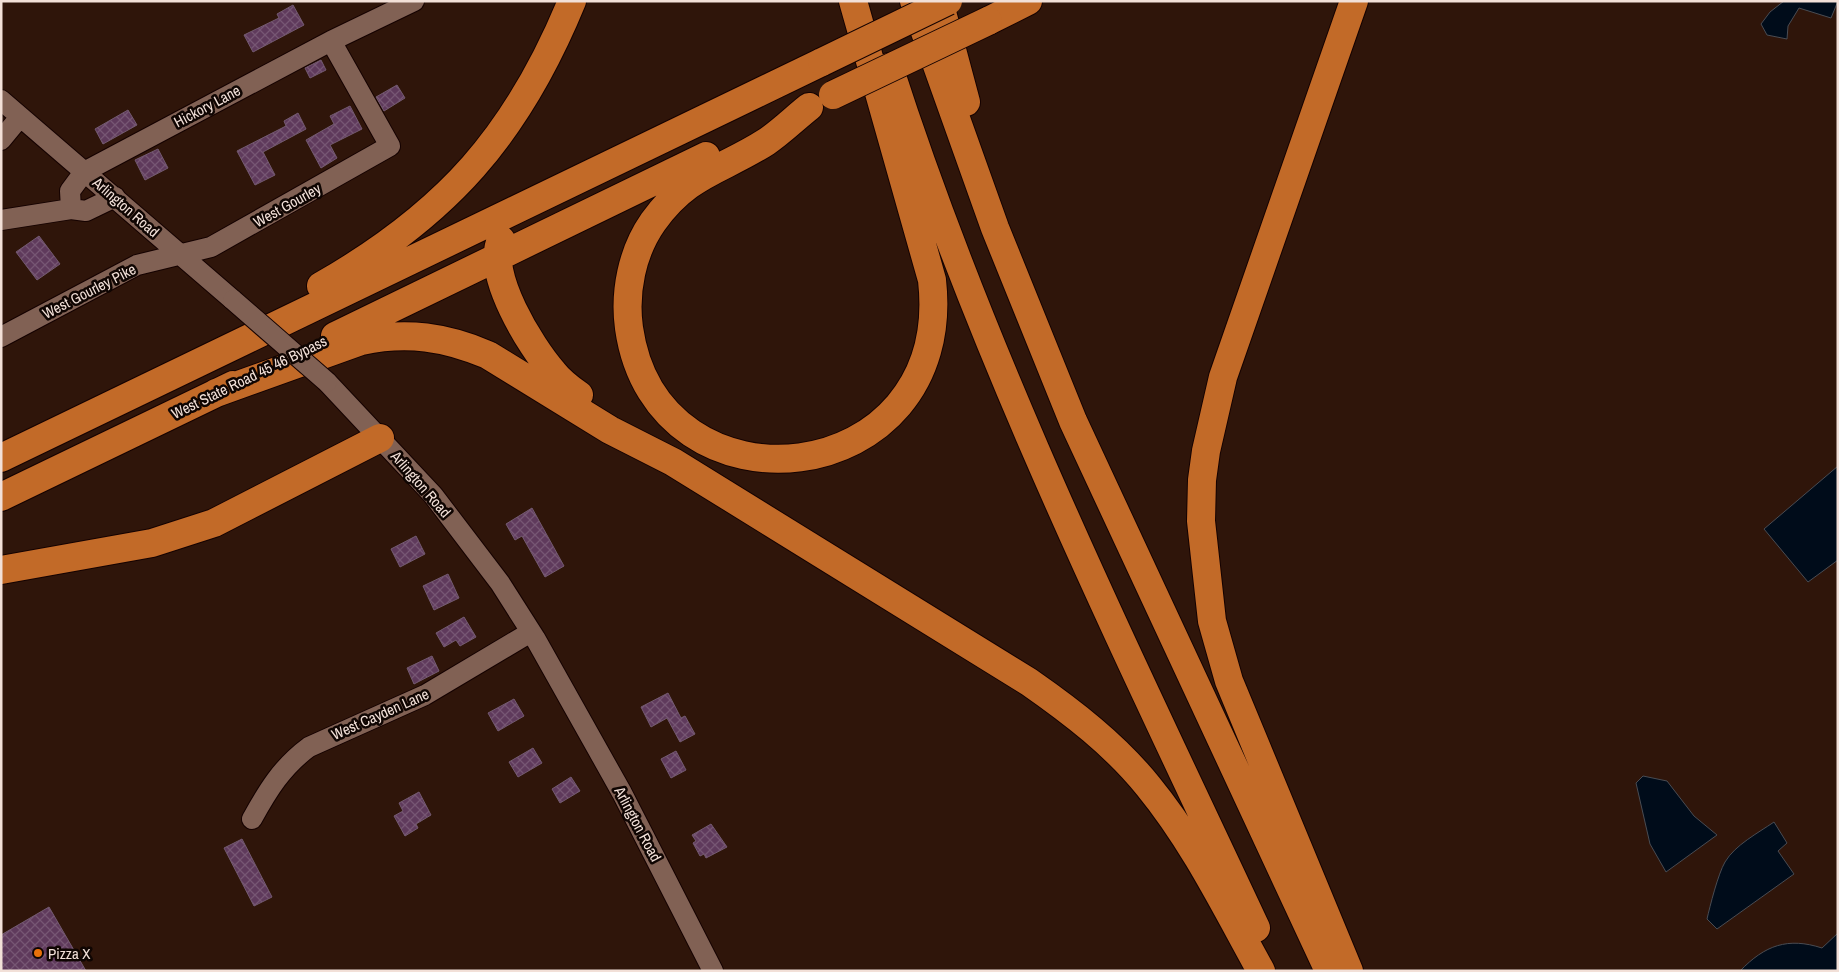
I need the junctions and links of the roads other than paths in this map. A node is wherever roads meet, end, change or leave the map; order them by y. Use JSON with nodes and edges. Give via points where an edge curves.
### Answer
{"nodes":[{"id":1,"x":414,"y":1,"type":"edge"},
{"id":2,"x":572,"y":1,"type":"edge"},
{"id":3,"x":853,"y":1,"type":"edge"},
{"id":4,"x":868,"y":1,"type":"edge"},
{"id":5,"x":914,"y":1,"type":"edge"},
{"id":6,"x":939,"y":1,"type":"edge"},
{"id":7,"x":948,"y":1,"type":"edge"},
{"id":8,"x":1028,"y":1,"type":"edge"},
{"id":9,"x":1354,"y":1,"type":"edge"},
{"id":10,"x":330,"y":41,"type":"junction"},
{"id":11,"x":1,"y":100,"type":"edge"},
{"id":12,"x":809,"y":107,"type":"junction"},
{"id":13,"x":20,"y":117,"type":"junction"},
{"id":14,"x":1,"y":140,"type":"edge"},
{"id":15,"x":84,"y":172,"type":"junction"},
{"id":16,"x":115,"y":197,"type":"junction"},
{"id":17,"x":539,"y":198,"type":"junction"},
{"id":18,"x":72,"y":209,"type":"junction"},
{"id":19,"x":1,"y":220,"type":"edge"},
{"id":20,"x":995,"y":228,"type":"junction"},
{"id":21,"x":180,"y":254,"type":"junction"},
{"id":22,"x":497,"y":258,"type":"junction"},
{"id":23,"x":1,"y":337,"type":"edge"},
{"id":24,"x":216,"y":393,"type":"junction"},
{"id":25,"x":98,"y":411,"type":"junction"},
{"id":26,"x":380,"y":438,"type":"junction"},
{"id":27,"x":1,"y":458,"type":"edge"},
{"id":28,"x":673,"y":462,"type":"junction"},
{"id":29,"x":1,"y":497,"type":"edge"},
{"id":30,"x":1,"y":570,"type":"edge"},
{"id":31,"x":531,"y":632,"type":"junction"},
{"id":32,"x":252,"y":819,"type":"dead end"},
{"id":33,"x":713,"y":971,"type":"edge"},
{"id":34,"x":1261,"y":971,"type":"edge"},
{"id":35,"x":1276,"y":971,"type":"edge"},
{"id":36,"x":1329,"y":971,"type":"edge"},
{"id":37,"x":1349,"y":971,"type":"edge"}],
"edges":[{"from":1,"to":10,"type":"street","name":"Hickory Lane"},
{"from":2,"to":25,"type":"highway","via":[[545,62],[511,119],[472,169],[398,238],[339,275]]},
{"from":3,"to":12,"type":"highway","via":[[932,280],[934,316],[931,340],[906,393],[873,429],[853,442],[813,456],[794,460],[760,458],[700,438],[674,418],[654,395],[640,370],[631,340],[627,303],[629,281],[643,240],[678,193],[696,178],[765,142]]},
{"from":4,"to":35,"type":"highway","via":[[898,96],[951,241],[1020,414],[1094,582]]},
{"from":5,"to":20,"type":"highway"},
{"from":6,"to":20,"type":"highway"},
{"from":7,"to":17,"type":"highway","bridge":true},
{"from":8,"to":12,"type":"highway","bridge":true},
{"from":9,"to":37,"type":"highway","via":[[1223,377],[1206,451],[1201,521],[1212,621],[1226,672]]},
{"from":10,"to":15,"type":"street","name":"Hickory Lane"},
{"from":10,"to":21,"type":"street","name":"West Gourley","via":[[390,146],[211,247]]},
{"from":11,"to":13,"type":"street","name":"Arlington Road"},
{"from":12,"to":22,"type":"highway","name":"West State Road 45 46 Bypass"},
{"from":13,"to":14,"type":"street"},
{"from":13,"to":15,"type":"street","name":"Arlington Road"},
{"from":15,"to":16,"type":"street","name":"Arlington Road"},
{"from":15,"to":18,"type":"street","via":[[70,191]]},
{"from":16,"to":18,"type":"street","via":[[86,211]]},
{"from":16,"to":21,"type":"street","name":"Arlington Road"},
{"from":17,"to":22,"type":"highway","via":[[500,242]]},
{"from":17,"to":25,"type":"highway"},
{"from":18,"to":19,"type":"street"},
{"from":20,"to":36,"type":"highway","via":[[1081,439]]},
{"from":21,"to":23,"type":"street","name":"West Gourley Pike","via":[[137,265]]},
{"from":21,"to":26,"type":"street","name":"Arlington Road","bridge":true,"via":[[327,382]]},
{"from":22,"to":24,"type":"highway","name":"West State Road 45 46 Bypass"},
{"from":22,"to":28,"type":"highway","via":[[506,292],[537,351],[552,371],[573,391]]},
{"from":24,"to":28,"type":"highway","via":[[361,341],[404,335],[436,337],[488,355],[610,430]]},
{"from":24,"to":29,"type":"highway","name":"West State Road 45 46 Bypass"},
{"from":25,"to":27,"type":"highway"},
{"from":26,"to":30,"type":"highway","via":[[214,523],[152,543]]},
{"from":26,"to":31,"type":"street","name":"Arlington Road","via":[[433,495],[500,583]]},
{"from":28,"to":34,"type":"highway","via":[[1029,682],[1079,717],[1148,786],[1184,834]]},
{"from":31,"to":32,"type":"street","name":"West Cayden Lane","via":[[425,695],[297,755],[272,782]]},
{"from":31,"to":33,"type":"street","name":"Arlington Road","via":[[622,793]]}]}
